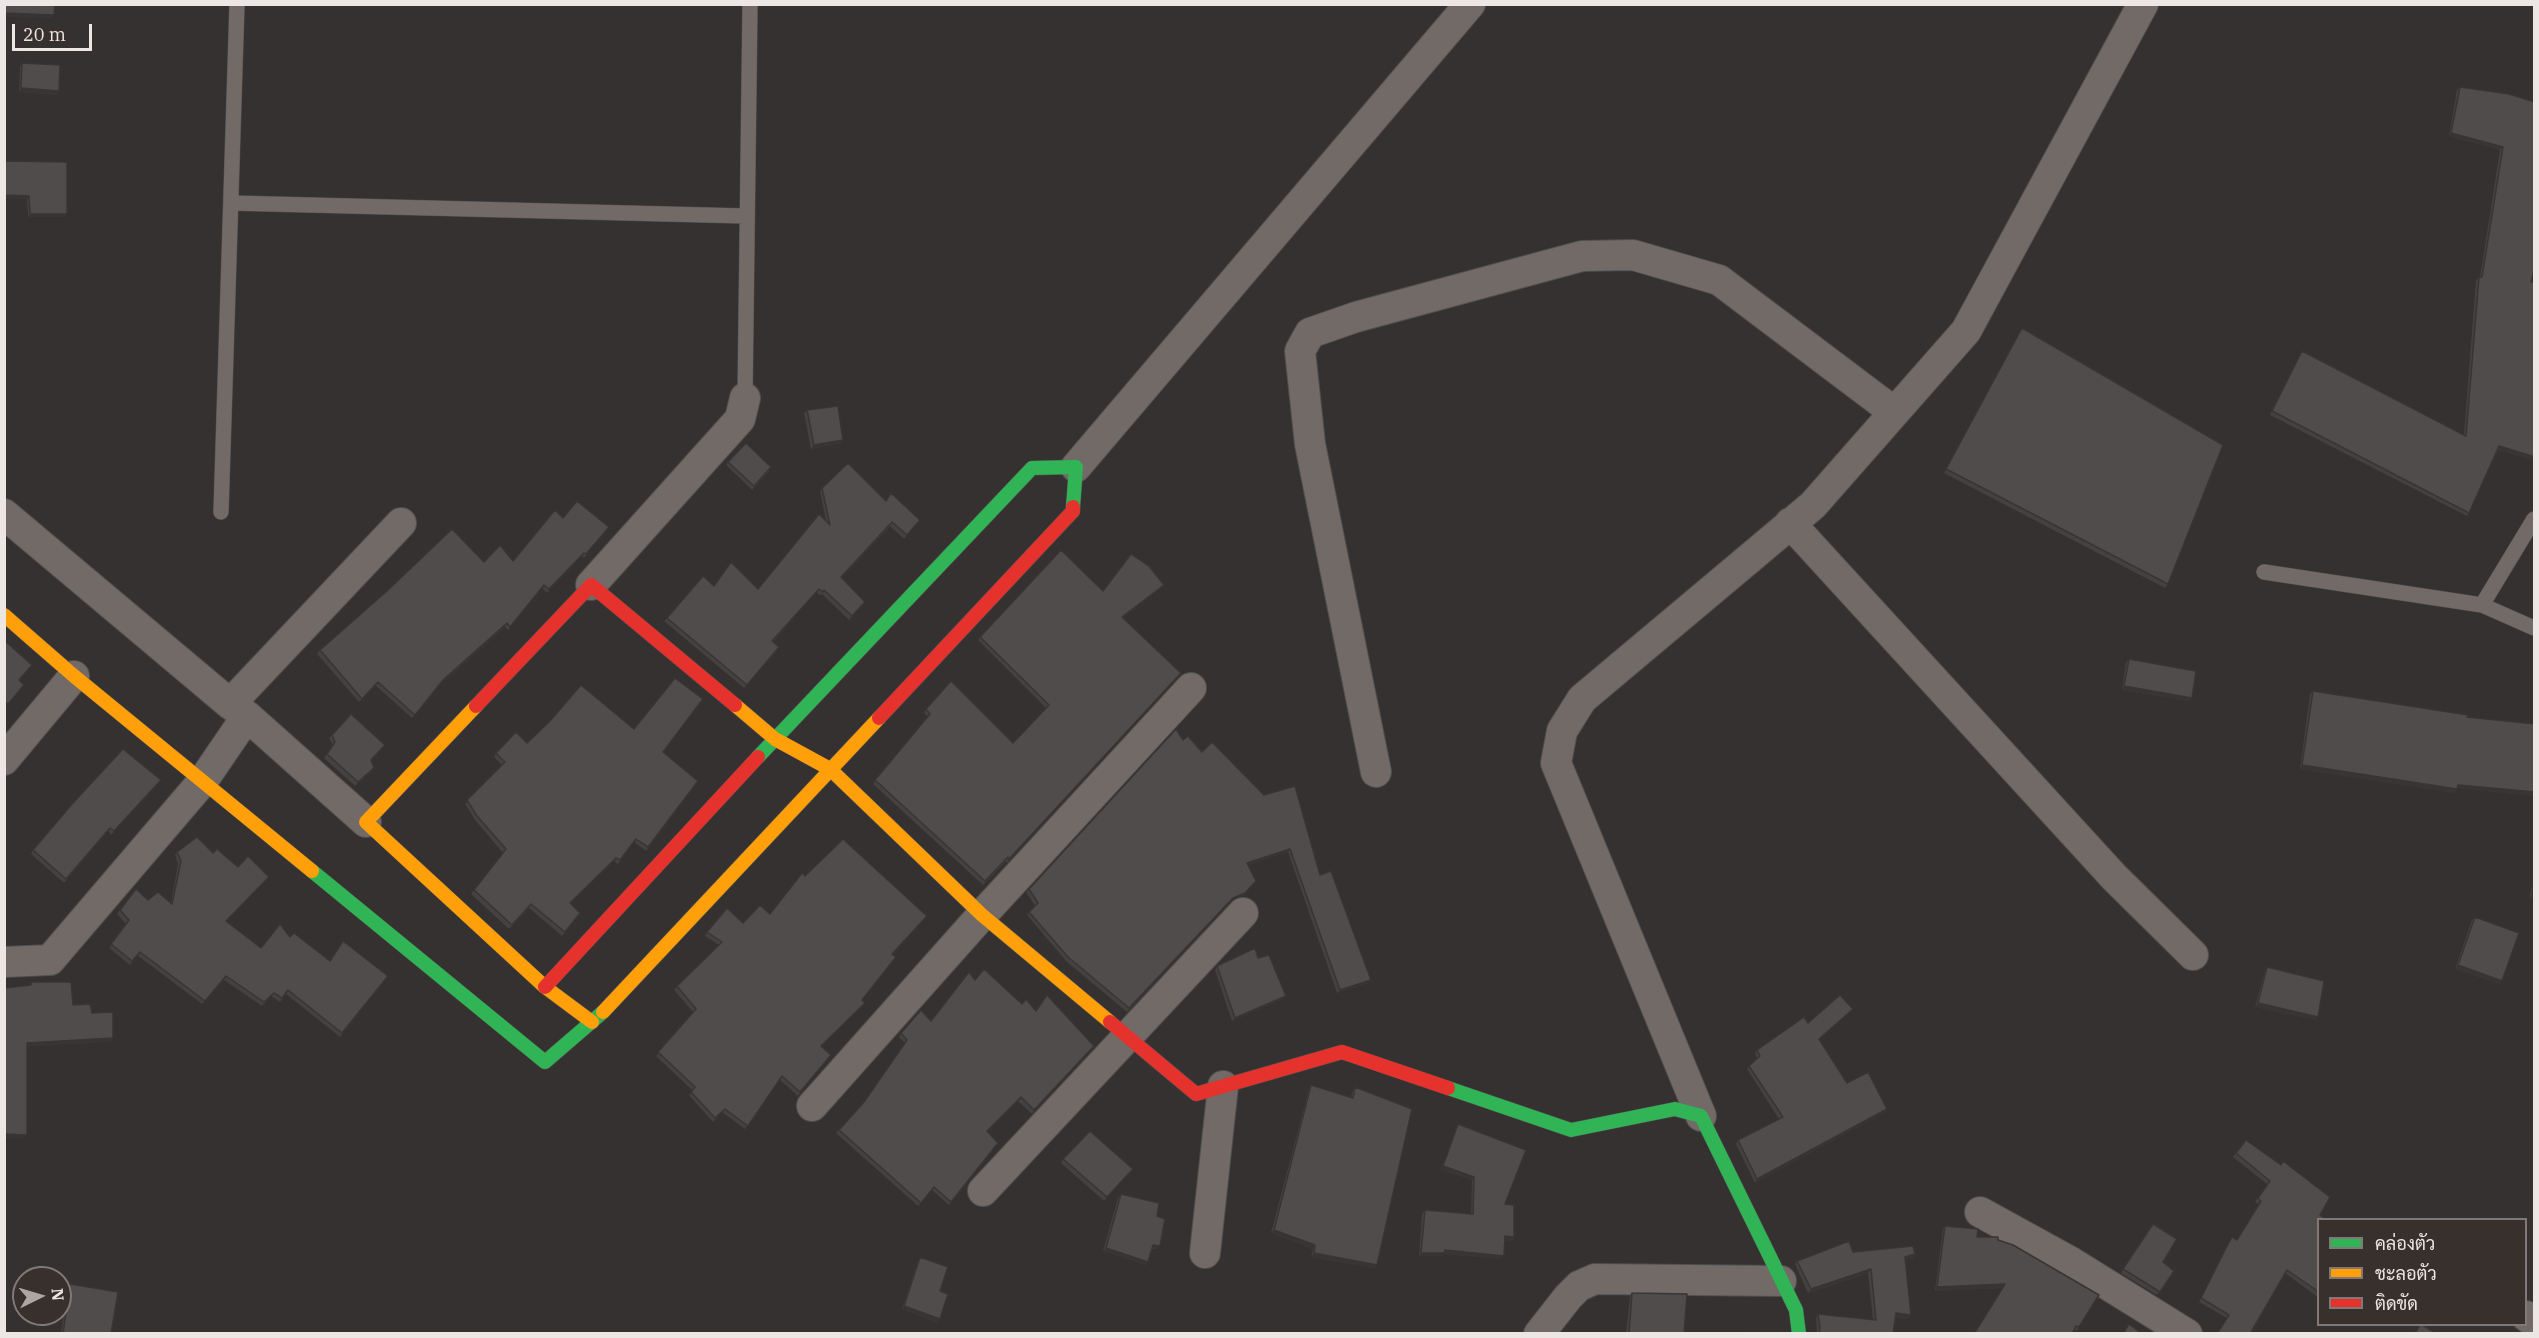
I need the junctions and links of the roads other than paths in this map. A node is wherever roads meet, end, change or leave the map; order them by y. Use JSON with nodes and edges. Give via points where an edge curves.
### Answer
{"nodes":[{"id":1,"x":237,"y":4,"type":"edge"},
{"id":2,"x":750,"y":4,"type":"edge"},
{"id":3,"x":1470,"y":4,"type":"edge"},
{"id":4,"x":2143,"y":4,"type":"edge"},
{"id":5,"x":231,"y":203,"type":"junction"},
{"id":6,"x":746,"y":216,"type":"junction"},
{"id":7,"x":745,"y":398,"type":"joint"},
{"id":8,"x":1894,"y":412,"type":"junction"},
{"id":9,"x":1076,"y":467,"type":"junction"},
{"id":10,"x":221,"y":512,"type":"dead end"},
{"id":11,"x":4,"y":514,"type":"edge"},
{"id":12,"x":2535,"y":519,"type":"edge"},
{"id":13,"x":401,"y":523,"type":"dead end"},
{"id":14,"x":1790,"y":523,"type":"junction"},
{"id":15,"x":2264,"y":572,"type":"dead end"},
{"id":16,"x":591,"y":585,"type":"junction"},
{"id":17,"x":2482,"y":605,"type":"junction"},
{"id":18,"x":4,"y":615,"type":"edge"},
{"id":19,"x":2535,"y":628,"type":"edge"},
{"id":20,"x":74,"y":676,"type":"junction"},
{"id":21,"x":1191,"y":688,"type":"dead end"},
{"id":22,"x":239,"y":710,"type":"junction"},
{"id":23,"x":775,"y":739,"type":"junction"},
{"id":24,"x":4,"y":760,"type":"edge"},
{"id":25,"x":830,"y":769,"type":"junction"},
{"id":26,"x":1376,"y":772,"type":"dead end"},
{"id":27,"x":202,"y":782,"type":"junction"},
{"id":28,"x":366,"y":822,"type":"junction"},
{"id":29,"x":1243,"y":913,"type":"dead end"},
{"id":30,"x":982,"y":915,"type":"junction"},
{"id":31,"x":2193,"y":955,"type":"dead end"},
{"id":32,"x":4,"y":962,"type":"edge"},
{"id":33,"x":545,"y":987,"type":"junction"},
{"id":34,"x":592,"y":1022,"type":"junction"},
{"id":35,"x":1127,"y":1037,"type":"junction"},
{"id":36,"x":1223,"y":1086,"type":"junction"},
{"id":37,"x":812,"y":1106,"type":"dead end"},
{"id":38,"x":1701,"y":1116,"type":"junction"},
{"id":39,"x":983,"y":1191,"type":"dead end"},
{"id":40,"x":1980,"y":1212,"type":"dead end"},
{"id":41,"x":1205,"y":1253,"type":"dead end"},
{"id":42,"x":1781,"y":1281,"type":"junction"},
{"id":43,"x":1539,"y":1334,"type":"edge"},
{"id":44,"x":1799,"y":1334,"type":"edge"},
{"id":45,"x":2187,"y":1334,"type":"edge"}],
"edges":[{"from":1,"to":5,"type":"lane"},
{"from":2,"to":6,"type":"lane"},
{"from":3,"to":9,"type":"street"},
{"from":4,"to":8,"type":"street","via":[[1966,331]]},
{"from":5,"to":6,"type":"lane"},
{"from":5,"to":10,"type":"lane"},
{"from":6,"to":7,"type":"lane"},
{"from":7,"to":16,"type":"street","via":[[740,419]]},
{"from":8,"to":14,"type":"street","via":[[1813,505]]},
{"from":8,"to":26,"type":"street","via":[[1719,280],[1634,255],[1582,256],[1310,333],[1300,351],[1310,444]]},
{"from":9,"to":23,"type":"street","via":[[1032,468]]},
{"from":9,"to":25,"type":"street","via":[[1073,511]]},
{"from":11,"to":22,"type":"street"},
{"from":12,"to":17,"type":"lane"},
{"from":13,"to":22,"type":"street"},
{"from":14,"to":31,"type":"street","via":[[2114,877]]},
{"from":14,"to":38,"type":"street","via":[[1582,699],[1562,731],[1556,763]]},
{"from":15,"to":17,"type":"lane"},
{"from":16,"to":23,"type":"street"},
{"from":16,"to":28,"type":"street"},
{"from":17,"to":19,"type":"lane"},
{"from":18,"to":20,"type":"street"},
{"from":20,"to":24,"type":"street"},
{"from":20,"to":27,"type":"street"},
{"from":21,"to":30,"type":"street"},
{"from":22,"to":27,"type":"street"},
{"from":22,"to":28,"type":"street"},
{"from":23,"to":25,"type":"street"},
{"from":23,"to":33,"type":"street"},
{"from":25,"to":30,"type":"street"},
{"from":25,"to":34,"type":"street"},
{"from":27,"to":32,"type":"street","via":[[50,960]]},
{"from":27,"to":34,"type":"street","via":[[545,1062]]},
{"from":28,"to":33,"type":"street"},
{"from":29,"to":35,"type":"street"},
{"from":30,"to":35,"type":"street"},
{"from":30,"to":37,"type":"street"},
{"from":33,"to":34,"type":"street"},
{"from":35,"to":36,"type":"street","via":[[1196,1094]]},
{"from":35,"to":39,"type":"street"},
{"from":36,"to":38,"type":"street","via":[[1342,1052],[1571,1130],[1675,1109]]},
{"from":36,"to":41,"type":"street"},
{"from":38,"to":42,"type":"street"},
{"from":40,"to":45,"type":"street","via":[[2071,1262]]},
{"from":42,"to":43,"type":"street","via":[[1595,1279],[1579,1286]]},
{"from":42,"to":44,"type":"street","via":[[1796,1310]]}]}
